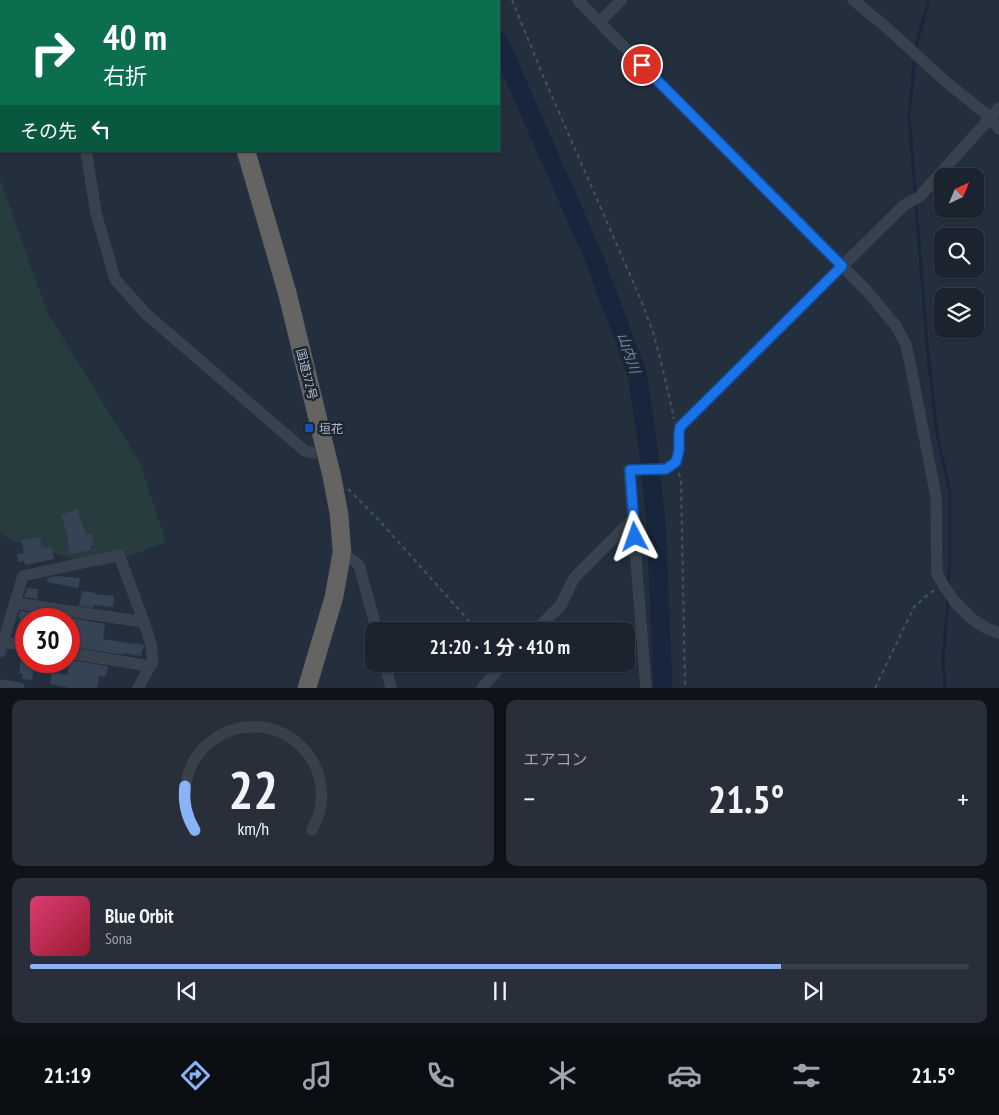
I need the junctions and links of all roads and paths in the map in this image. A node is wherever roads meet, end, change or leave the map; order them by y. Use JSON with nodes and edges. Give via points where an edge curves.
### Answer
{"nodes":[{"id":1,"x":512,"y":0,"type":"edge"},
{"id":2,"x":578,"y":0,"type":"edge"},
{"id":3,"x":620,"y":0,"type":"edge"},
{"id":4,"x":852,"y":0,"type":"edge"},
{"id":5,"x":601,"y":22,"type":"junction"},
{"id":6,"x":999,"y":108,"type":"edge"},
{"id":7,"x":990,"y":117,"type":"junction"},
{"id":8,"x":999,"y":129,"type":"edge"},
{"id":9,"x":86,"y":152,"type":"edge"},
{"id":10,"x":246,"y":152,"type":"edge"},
{"id":11,"x":842,"y":266,"type":"junction"},
{"id":12,"x":680,"y":427,"type":"junction"},
{"id":13,"x":326,"y":451,"type":"junction"},
{"id":14,"x":676,"y":462,"type":"junction"},
{"id":15,"x":332,"y":477,"type":"junction"},
{"id":16,"x":634,"y":518,"type":"junction"},
{"id":17,"x":342,"y":552,"type":"junction"},
{"id":18,"x":944,"y":586,"type":"junction"},
{"id":19,"x":15,"y":603,"type":"junction"},
{"id":20,"x":144,"y":622,"type":"junction"},
{"id":21,"x":375,"y":622,"type":"edge"},
{"id":22,"x":470,"y":622,"type":"edge"},
{"id":23,"x":544,"y":622,"type":"edge"},
{"id":24,"x":999,"y":633,"type":"edge"},
{"id":25,"x":15,"y":646,"type":"edge"},
{"id":26,"x":2,"y":647,"type":"edge"},
{"id":27,"x":80,"y":655,"type":"edge"},
{"id":28,"x":149,"y":668,"type":"junction"},
{"id":29,"x":387,"y":672,"type":"edge"},
{"id":30,"x":496,"y":672,"type":"edge"},
{"id":31,"x":0,"y":685,"type":"edge"},
{"id":32,"x":18,"y":688,"type":"edge"},
{"id":33,"x":138,"y":688,"type":"edge"},
{"id":34,"x":307,"y":688,"type":"edge"},
{"id":35,"x":391,"y":688,"type":"edge"},
{"id":36,"x":482,"y":688,"type":"edge"},
{"id":37,"x":646,"y":688,"type":"edge"},
{"id":38,"x":685,"y":688,"type":"edge"},
{"id":39,"x":876,"y":688,"type":"edge"}],
"edges":[{"from":1,"to":12,"type":"path","via":[[641,300],[654,335],[675,422]]},
{"from":2,"to":5,"type":"street"},
{"from":3,"to":5,"type":"street"},
{"from":4,"to":7,"type":"street"},
{"from":5,"to":11,"type":"street"},
{"from":6,"to":7,"type":"street"},
{"from":7,"to":8,"type":"street"},
{"from":7,"to":11,"type":"street","via":[[919,196],[904,205]]},
{"from":9,"to":13,"type":"street","via":[[96,213],[114,279],[145,313],[305,451],[314,454]]},
{"from":10,"to":13,"type":"highway","name":"国道372号","via":[[287,292]]},
{"from":11,"to":12,"type":"street"},
{"from":11,"to":18,"type":"street","via":[[896,326],[906,345],[936,497],[937,574]]},
{"from":12,"to":14,"type":"street"},
{"from":13,"to":15,"type":"highway","name":"国道372号"},
{"from":14,"to":16,"type":"street","via":[[666,469],[630,470]]},
{"from":14,"to":38,"type":"path","via":[[681,481]]},
{"from":15,"to":17,"type":"highway","name":"国道372号"},
{"from":15,"to":22,"type":"path","via":[[377,518]]},
{"from":16,"to":23,"type":"street","via":[[574,578],[561,605]]},
{"from":16,"to":37,"type":"street"},
{"from":17,"to":21,"type":"street","via":[[359,565]]},
{"from":17,"to":34,"type":"highway","name":"国道372号","via":[[334,597]]},
{"from":18,"to":24,"type":"street","via":[[972,618]]},
{"from":18,"to":39,"type":"path","via":[[914,607]]},
{"from":19,"to":20,"type":"street"},
{"from":19,"to":20,"type":"street","via":[[23,576],[119,555]]},
{"from":19,"to":26,"type":"street"},
{"from":20,"to":28,"type":"street","via":[[153,661]]},
{"from":25,"to":26,"type":"street"},
{"from":27,"to":28,"type":"street"},
{"from":28,"to":33,"type":"street"},
{"from":29,"to":35,"type":"street"},
{"from":30,"to":36,"type":"street"},
{"from":31,"to":32,"type":"street"}]}
